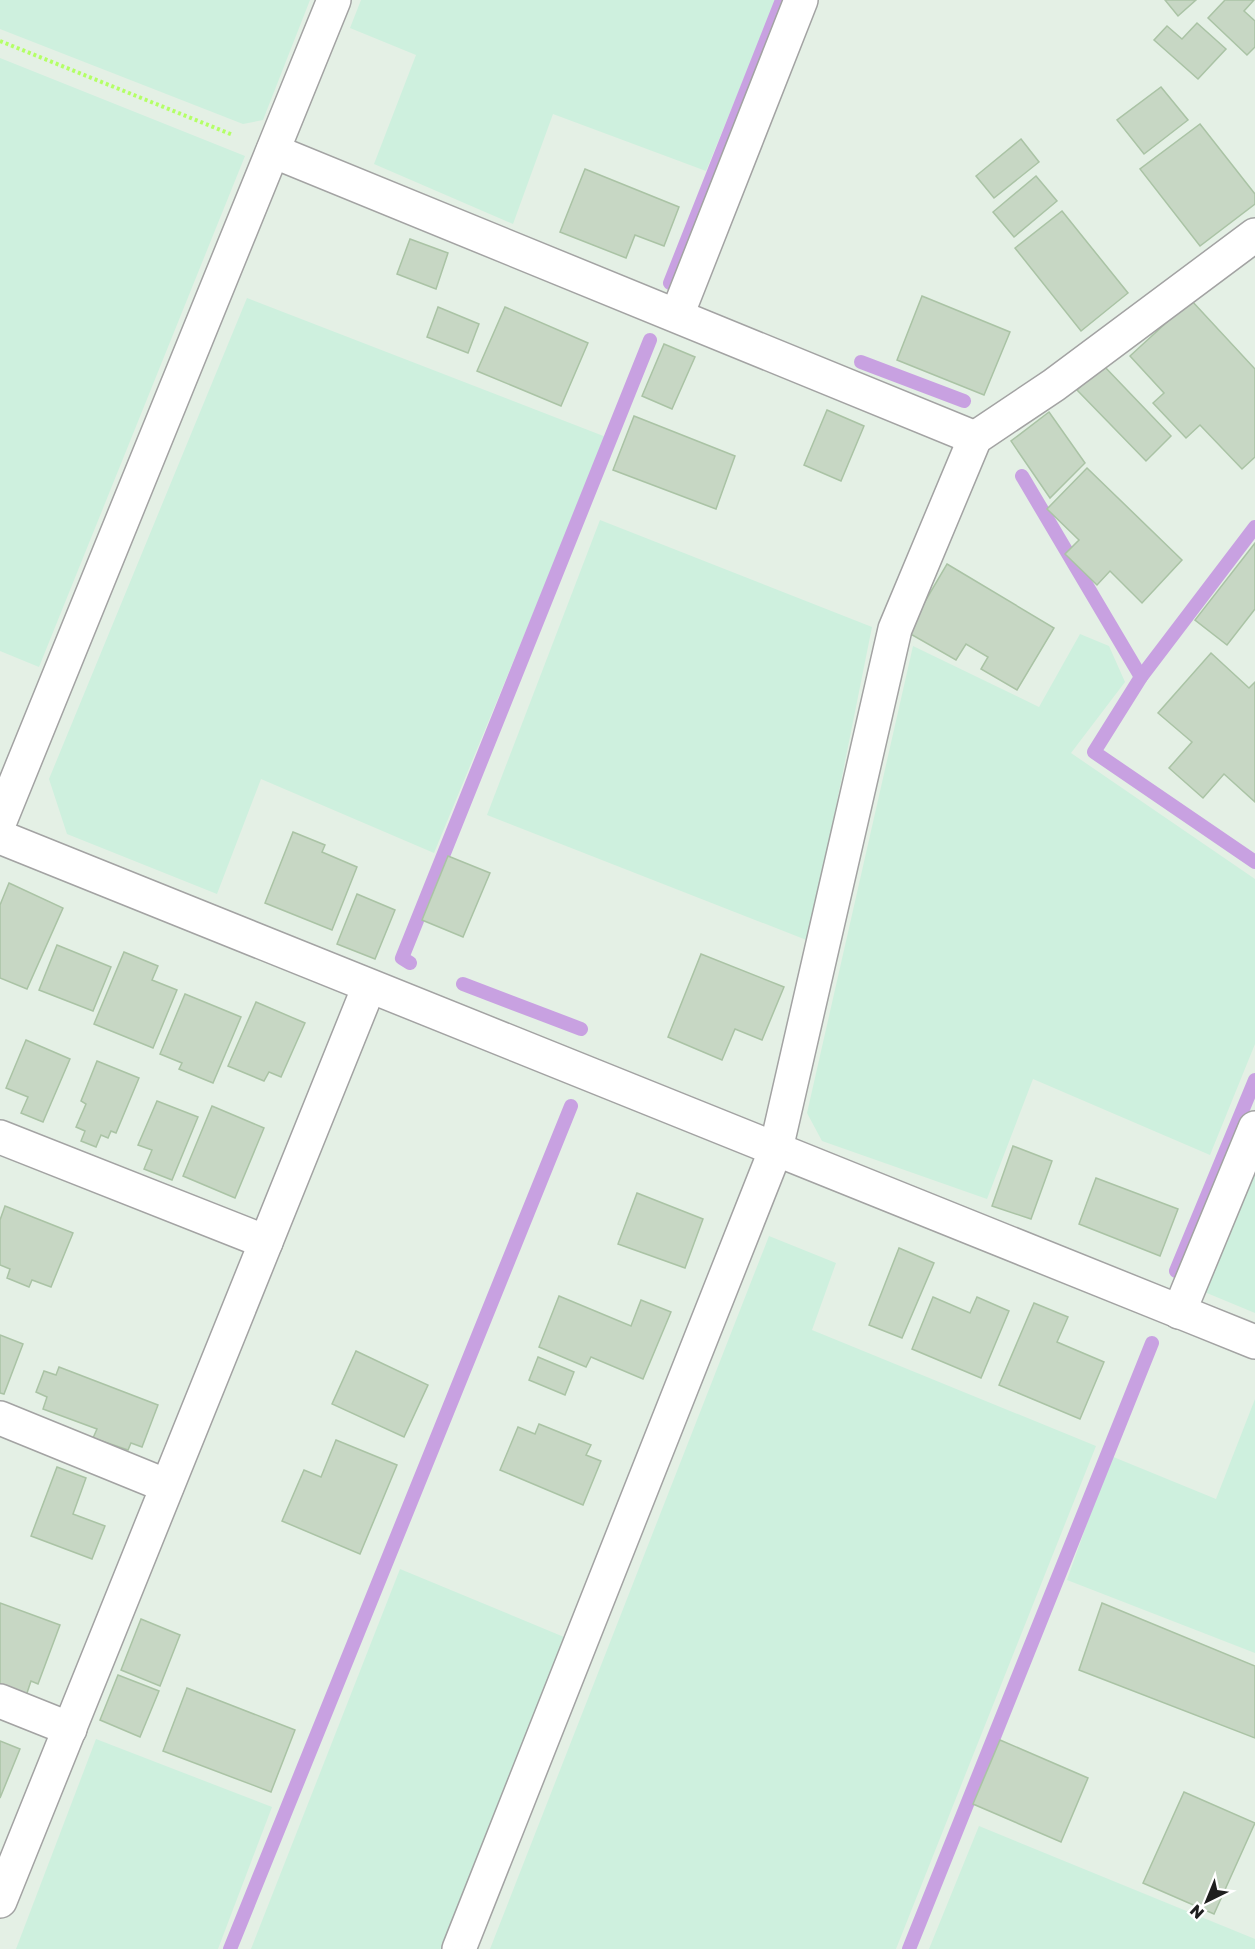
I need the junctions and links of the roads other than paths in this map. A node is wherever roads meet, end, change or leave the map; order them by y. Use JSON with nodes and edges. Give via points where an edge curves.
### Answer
{"nodes":[{"id":1,"x":334,"y":0,"type":"edge"},
{"id":2,"x":801,"y":0,"type":"edge"},
{"id":3,"x":273,"y":151,"type":"junction"},
{"id":4,"x":1255,"y":235,"type":"edge"},
{"id":5,"x":677,"y":315,"type":"junction"},
{"id":6,"x":975,"y":438,"type":"junction"},
{"id":7,"x":0,"y":821,"type":"edge"},
{"id":8,"x":0,"y":837,"type":"edge"},
{"id":9,"x":368,"y":989,"type":"junction"},
{"id":10,"x":1255,"y":1128,"type":"edge"},
{"id":11,"x":0,"y":1137,"type":"edge"},
{"id":12,"x":776,"y":1149,"type":"junction"},
{"id":13,"x":266,"y":1242,"type":"junction"},
{"id":14,"x":1179,"y":1312,"type":"junction"},
{"id":15,"x":1255,"y":1342,"type":"edge"},
{"id":16,"x":0,"y":1419,"type":"edge"},
{"id":17,"x":167,"y":1486,"type":"junction"},
{"id":18,"x":0,"y":1701,"type":"edge"},
{"id":19,"x":70,"y":1729,"type":"junction"},
{"id":20,"x":0,"y":1901,"type":"edge"},
{"id":21,"x":459,"y":1949,"type":"edge"}],
"edges":[{"from":1,"to":3,"type":"street"},
{"from":2,"to":5,"type":"street"},
{"from":3,"to":5,"type":"street"},
{"from":3,"to":7,"type":"street"},
{"from":4,"to":6,"type":"street","via":[[1054,385]]},
{"from":5,"to":6,"type":"street"},
{"from":6,"to":12,"type":"street","via":[[895,629]]},
{"from":8,"to":9,"type":"street"},
{"from":9,"to":12,"type":"street"},
{"from":9,"to":13,"type":"street"},
{"from":10,"to":14,"type":"street"},
{"from":11,"to":13,"type":"street"},
{"from":12,"to":14,"type":"street"},
{"from":12,"to":21,"type":"street"},
{"from":13,"to":17,"type":"street"},
{"from":14,"to":15,"type":"street"},
{"from":16,"to":17,"type":"street"},
{"from":17,"to":19,"type":"street"},
{"from":18,"to":19,"type":"street"},
{"from":19,"to":20,"type":"street"}]}
